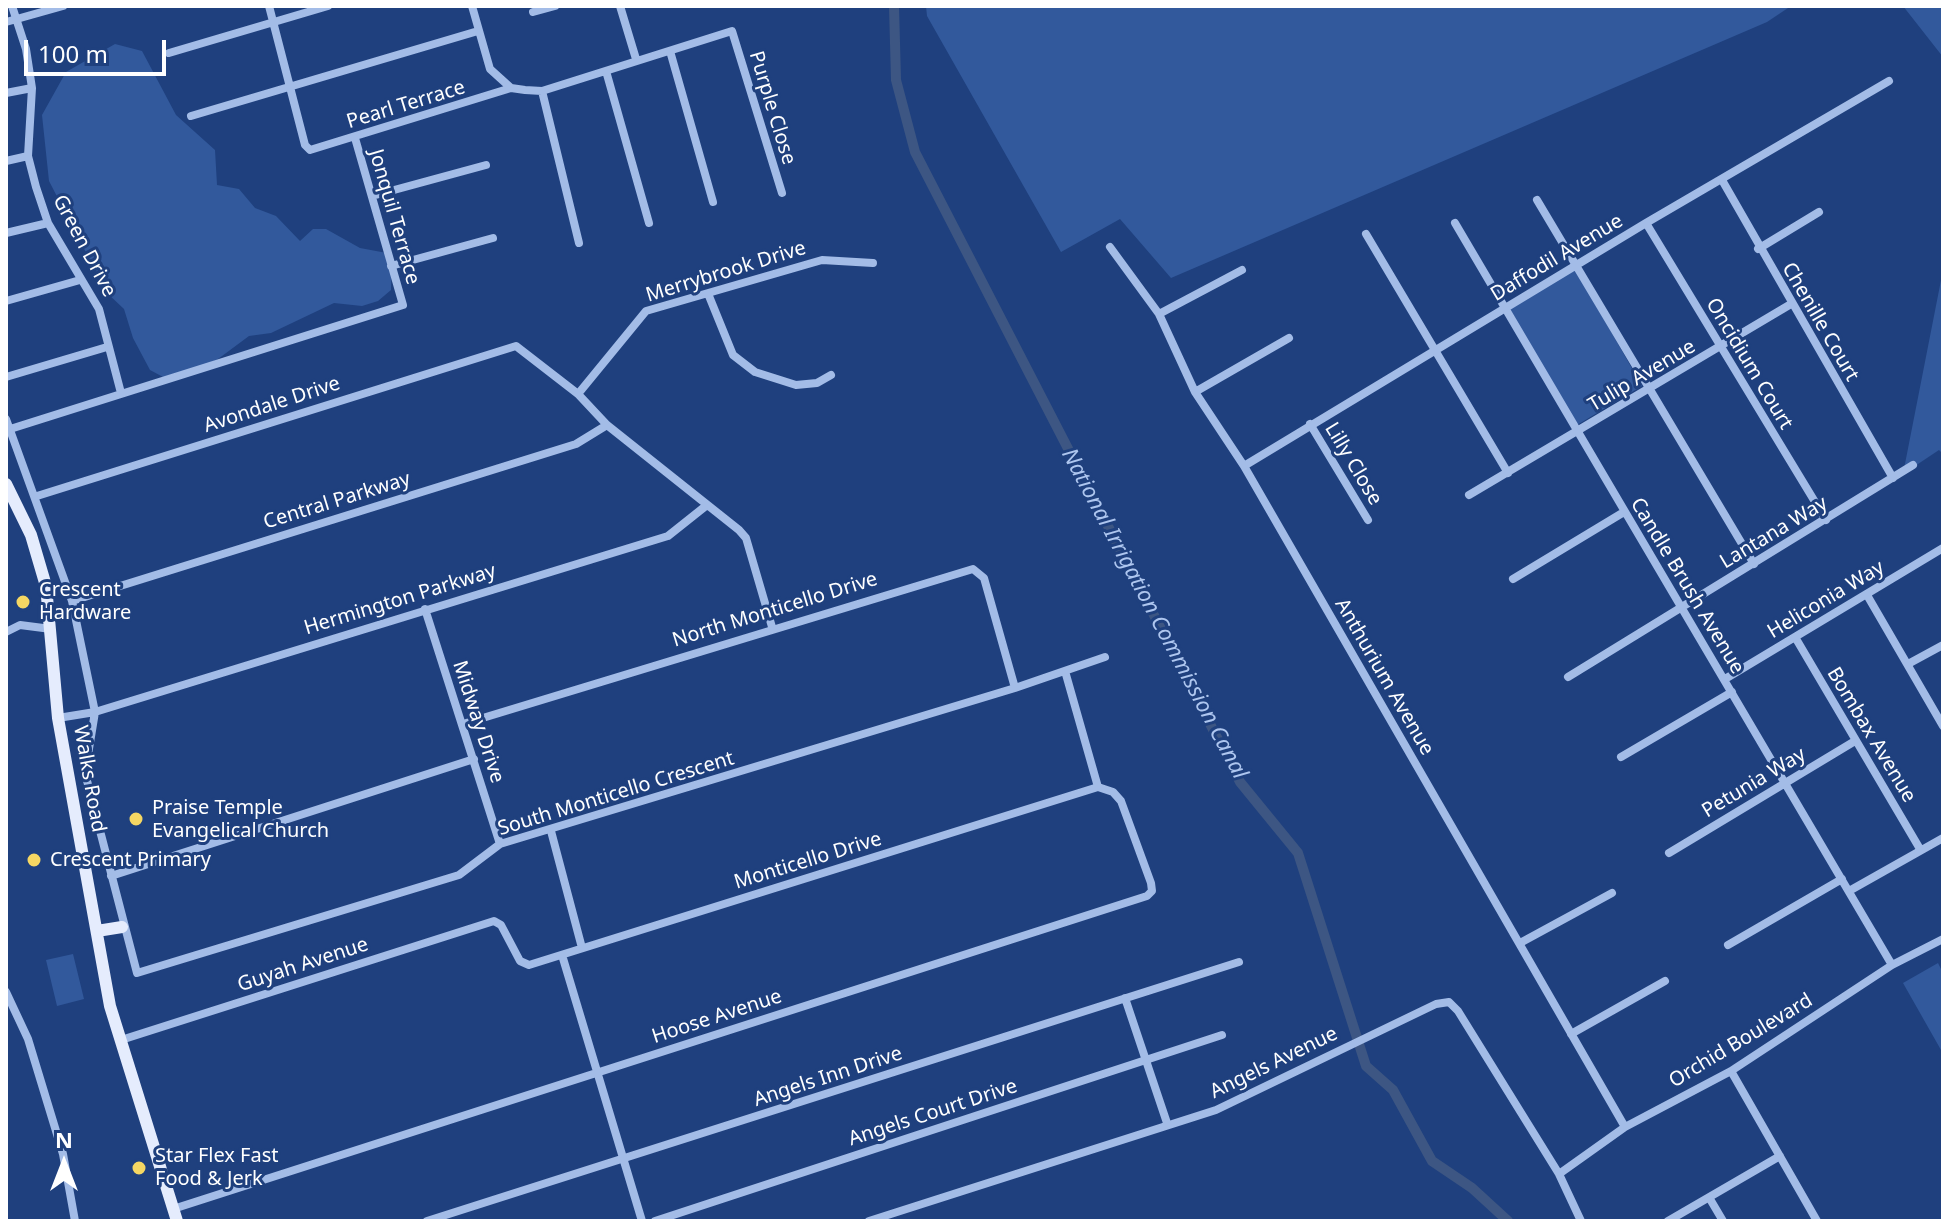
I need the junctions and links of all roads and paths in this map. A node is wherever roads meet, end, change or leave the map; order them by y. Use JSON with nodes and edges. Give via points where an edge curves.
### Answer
{"nodes":[{"id":1,"x":12,"y":6,"type":"edge"},
{"id":2,"x":63,"y":6,"type":"edge"},
{"id":3,"x":269,"y":6,"type":"edge"},
{"id":4,"x":328,"y":6,"type":"edge"},
{"id":5,"x":472,"y":6,"type":"edge"},
{"id":6,"x":555,"y":6,"type":"edge"},
{"id":7,"x":620,"y":6,"type":"edge"},
{"id":8,"x":533,"y":12,"type":"dead end"},
{"id":9,"x":16,"y":19,"type":"junction"},
{"id":10,"x":6,"y":22,"type":"edge"},
{"id":11,"x":273,"y":22,"type":"junction"},
{"id":12,"x":478,"y":31,"type":"junction"},
{"id":13,"x":670,"y":51,"type":"junction"},
{"id":14,"x":169,"y":53,"type":"dead end"},
{"id":15,"x":636,"y":59,"type":"junction"},
{"id":16,"x":606,"y":71,"type":"junction"},
{"id":17,"x":1889,"y":81,"type":"dead end"},
{"id":18,"x":292,"y":86,"type":"junction"},
{"id":19,"x":32,"y":88,"type":"junction"},
{"id":20,"x":511,"y":88,"type":"junction"},
{"id":21,"x":542,"y":91,"type":"junction"},
{"id":22,"x":6,"y":93,"type":"edge"},
{"id":23,"x":191,"y":116,"type":"dead end"},
{"id":24,"x":355,"y":138,"type":"junction"},
{"id":25,"x":28,"y":156,"type":"junction"},
{"id":26,"x":6,"y":161,"type":"edge"},
{"id":27,"x":486,"y":165,"type":"dead end"},
{"id":28,"x":1722,"y":180,"type":"junction"},
{"id":29,"x":782,"y":193,"type":"dead end"},
{"id":30,"x":372,"y":196,"type":"junction"},
{"id":31,"x":1537,"y":200,"type":"dead end"},
{"id":32,"x":713,"y":202,"type":"dead end"},
{"id":33,"x":1819,"y":212,"type":"dead end"},
{"id":34,"x":48,"y":223,"type":"junction"},
{"id":35,"x":649,"y":223,"type":"dead end"},
{"id":36,"x":1455,"y":223,"type":"dead end"},
{"id":37,"x":1646,"y":223,"type":"junction"},
{"id":38,"x":6,"y":233,"type":"edge"},
{"id":39,"x":1366,"y":234,"type":"dead end"},
{"id":40,"x":493,"y":238,"type":"dead end"},
{"id":41,"x":579,"y":243,"type":"dead end"},
{"id":42,"x":1110,"y":247,"type":"dead end"},
{"id":43,"x":1758,"y":249,"type":"junction"},
{"id":44,"x":873,"y":263,"type":"dead end"},
{"id":45,"x":1577,"y":264,"type":"junction"},
{"id":46,"x":391,"y":266,"type":"junction"},
{"id":47,"x":1242,"y":270,"type":"dead end"},
{"id":48,"x":80,"y":280,"type":"junction"},
{"id":49,"x":709,"y":296,"type":"junction"},
{"id":50,"x":6,"y":301,"type":"edge"},
{"id":51,"x":1791,"y":304,"type":"junction"},
{"id":52,"x":1506,"y":308,"type":"junction"},
{"id":53,"x":1159,"y":314,"type":"junction"},
{"id":54,"x":1289,"y":338,"type":"dead end"},
{"id":55,"x":107,"y":347,"type":"junction"},
{"id":56,"x":1720,"y":348,"type":"junction"},
{"id":57,"x":1436,"y":349,"type":"junction"},
{"id":58,"x":831,"y":375,"type":"dead end"},
{"id":59,"x":6,"y":377,"type":"edge"},
{"id":60,"x":1650,"y":388,"type":"junction"},
{"id":61,"x":1195,"y":392,"type":"junction"},
{"id":62,"x":121,"y":393,"type":"junction"},
{"id":63,"x":578,"y":394,"type":"junction"},
{"id":64,"x":1310,"y":424,"type":"junction"},
{"id":65,"x":607,"y":425,"type":"junction"},
{"id":66,"x":7,"y":426,"type":"edge"},
{"id":67,"x":1578,"y":432,"type":"junction"},
{"id":68,"x":1913,"y":465,"type":"dead end"},
{"id":69,"x":1244,"y":466,"type":"junction"},
{"id":70,"x":1508,"y":473,"type":"junction"},
{"id":71,"x":1893,"y":478,"type":"junction"},
{"id":72,"x":6,"y":484,"type":"edge"},
{"id":73,"x":1469,"y":495,"type":"dead end"},
{"id":74,"x":37,"y":496,"type":"junction"},
{"id":75,"x":9,"y":499,"type":"edge"},
{"id":76,"x":707,"y":505,"type":"junction"},
{"id":77,"x":1624,"y":512,"type":"junction"},
{"id":78,"x":1368,"y":520,"type":"dead end"},
{"id":79,"x":1826,"y":520,"type":"junction"},
{"id":80,"x":1943,"y":548,"type":"edge"},
{"id":81,"x":1754,"y":564,"type":"junction"},
{"id":82,"x":1513,"y":579,"type":"dead end"},
{"id":83,"x":1867,"y":595,"type":"junction"},
{"id":84,"x":72,"y":601,"type":"junction"},
{"id":85,"x":1683,"y":608,"type":"junction"},
{"id":86,"x":425,"y":609,"type":"junction"},
{"id":87,"x":772,"y":627,"type":"junction"},
{"id":88,"x":52,"y":629,"type":"junction"},
{"id":89,"x":6,"y":632,"type":"edge"},
{"id":90,"x":1795,"y":637,"type":"junction"},
{"id":91,"x":1943,"y":645,"type":"edge"},
{"id":92,"x":1105,"y":657,"type":"dead end"},
{"id":93,"x":1908,"y":664,"type":"junction"},
{"id":94,"x":1065,"y":671,"type":"junction"},
{"id":95,"x":1568,"y":677,"type":"dead end"},
{"id":96,"x":1725,"y":679,"type":"junction"},
{"id":97,"x":1015,"y":688,"type":"junction"},
{"id":98,"x":1732,"y":692,"type":"junction"},
{"id":99,"x":95,"y":712,"type":"junction"},
{"id":100,"x":58,"y":718,"type":"junction"},
{"id":101,"x":463,"y":724,"type":"junction"},
{"id":102,"x":1943,"y":726,"type":"edge"},
{"id":103,"x":1855,"y":741,"type":"junction"},
{"id":104,"x":1621,"y":757,"type":"dead end"},
{"id":105,"x":474,"y":759,"type":"junction"},
{"id":106,"x":1785,"y":784,"type":"junction"},
{"id":107,"x":1098,"y":787,"type":"junction"},
{"id":108,"x":551,"y":831,"type":"junction"},
{"id":109,"x":1943,"y":838,"type":"edge"},
{"id":110,"x":500,"y":844,"type":"junction"},
{"id":111,"x":1920,"y":849,"type":"junction"},
{"id":112,"x":1669,"y":853,"type":"dead end"},
{"id":113,"x":111,"y":876,"type":"junction"},
{"id":114,"x":1842,"y":879,"type":"junction"},
{"id":115,"x":1849,"y":891,"type":"junction"},
{"id":116,"x":1612,"y":893,"type":"dead end"},
{"id":117,"x":494,"y":921,"type":"joint"},
{"id":118,"x":122,"y":927,"type":"junction"},
{"id":119,"x":97,"y":931,"type":"junction"},
{"id":120,"x":1943,"y":939,"type":"edge"},
{"id":121,"x":1520,"y":943,"type":"junction"},
{"id":122,"x":1728,"y":945,"type":"dead end"},
{"id":123,"x":582,"y":948,"type":"junction"},
{"id":124,"x":562,"y":955,"type":"junction"},
{"id":125,"x":1239,"y":962,"type":"dead end"},
{"id":126,"x":1892,"y":965,"type":"junction"},
{"id":127,"x":1665,"y":981,"type":"dead end"},
{"id":128,"x":6,"y":992,"type":"edge"},
{"id":129,"x":1125,"y":998,"type":"junction"},
{"id":130,"x":1571,"y":1034,"type":"junction"},
{"id":131,"x":1222,"y":1035,"type":"dead end"},
{"id":132,"x":121,"y":1040,"type":"junction"},
{"id":133,"x":1146,"y":1060,"type":"junction"},
{"id":134,"x":1731,"y":1071,"type":"junction"},
{"id":135,"x":598,"y":1073,"type":"junction"},
{"id":136,"x":1167,"y":1123,"type":"junction"},
{"id":137,"x":1625,"y":1127,"type":"junction"},
{"id":138,"x":1780,"y":1156,"type":"junction"},
{"id":139,"x":623,"y":1159,"type":"junction"},
{"id":140,"x":1559,"y":1174,"type":"junction"},
{"id":141,"x":1710,"y":1199,"type":"junction"},
{"id":142,"x":175,"y":1215,"type":"edge"},
{"id":143,"x":75,"y":1221,"type":"edge"},
{"id":144,"x":427,"y":1221,"type":"edge"},
{"id":145,"x":642,"y":1221,"type":"edge"},
{"id":146,"x":655,"y":1221,"type":"edge"},
{"id":147,"x":869,"y":1221,"type":"edge"},
{"id":148,"x":1581,"y":1221,"type":"edge"},
{"id":149,"x":1668,"y":1221,"type":"edge"},
{"id":150,"x":1723,"y":1221,"type":"edge"},
{"id":151,"x":1817,"y":1221,"type":"edge"}],
"edges":[{"from":1,"to":9,"type":"street","name":"Green Drive"},
{"from":2,"to":9,"type":"street"},
{"from":3,"to":11,"type":"street"},
{"from":4,"to":11,"type":"street"},
{"from":5,"to":12,"type":"street"},
{"from":6,"to":8,"type":"street"},
{"from":7,"to":15,"type":"street"},
{"from":9,"to":10,"type":"street"},
{"from":9,"to":19,"type":"street","name":"Green Drive"},
{"from":11,"to":14,"type":"street"},
{"from":11,"to":18,"type":"street"},
{"from":12,"to":18,"type":"street"},
{"from":12,"to":20,"type":"street","via":[[490,69]]},
{"from":13,"to":15,"type":"street"},
{"from":13,"to":29,"type":"street","name":"Purple Close","via":[[732,31]]},
{"from":13,"to":32,"type":"street"},
{"from":15,"to":16,"type":"street"},
{"from":16,"to":21,"type":"street"},
{"from":16,"to":35,"type":"street"},
{"from":17,"to":28,"type":"street","name":"Daffodil Avenue"},
{"from":18,"to":23,"type":"street"},
{"from":18,"to":24,"type":"street","name":"Pearl Terrace","via":[[310,150]]},
{"from":19,"to":22,"type":"street"},
{"from":19,"to":25,"type":"street","name":"Green Drive"},
{"from":20,"to":21,"type":"street"},
{"from":20,"to":24,"type":"street","name":"Pearl Terrace"},
{"from":21,"to":41,"type":"street"},
{"from":24,"to":30,"type":"street","name":"Jonquil Terrace"},
{"from":25,"to":26,"type":"street"},
{"from":25,"to":34,"type":"street","name":"Green Drive"},
{"from":27,"to":30,"type":"street"},
{"from":28,"to":37,"type":"street","name":"Daffodil Avenue"},
{"from":28,"to":43,"type":"street","name":"Chenille Court"},
{"from":30,"to":46,"type":"street","name":"Jonquil Terrace"},
{"from":31,"to":45,"type":"street"},
{"from":33,"to":43,"type":"street"},
{"from":34,"to":38,"type":"street"},
{"from":34,"to":48,"type":"street","name":"Green Drive"},
{"from":36,"to":52,"type":"street","name":"Candle Brush Avenue"},
{"from":37,"to":45,"type":"street","name":"Daffodil Avenue"},
{"from":37,"to":56,"type":"street","name":"Oncidium Court"},
{"from":39,"to":57,"type":"street"},
{"from":40,"to":46,"type":"street"},
{"from":42,"to":53,"type":"street","name":"Anthurium Avenue"},
{"from":43,"to":51,"type":"street","name":"Chenille Court"},
{"from":44,"to":49,"type":"street","name":"Merrybrook Drive","via":[[822,260]]},
{"from":45,"to":52,"type":"street","name":"Daffodil Avenue"},
{"from":45,"to":60,"type":"street"},
{"from":46,"to":62,"type":"street","name":"Jonquil Terrace","via":[[403,305]]},
{"from":47,"to":53,"type":"street"},
{"from":48,"to":50,"type":"street"},
{"from":48,"to":55,"type":"street","name":"Green Drive","via":[[99,309]]},
{"from":49,"to":58,"type":"street","via":[[733,355],[755,372],[796,385]]},
{"from":49,"to":63,"type":"street","name":"Merrybrook Drive","via":[[646,311]]},
{"from":51,"to":56,"type":"street","name":"Tulip Avenue"},
{"from":51,"to":71,"type":"street","name":"Chenille Court"},
{"from":52,"to":57,"type":"street","name":"Daffodil Avenue"},
{"from":52,"to":67,"type":"street","name":"Candle Brush Avenue"},
{"from":53,"to":61,"type":"street","name":"Anthurium Avenue"},
{"from":54,"to":61,"type":"street"},
{"from":55,"to":59,"type":"street"},
{"from":55,"to":62,"type":"street","name":"Green Drive"},
{"from":56,"to":60,"type":"street","name":"Tulip Avenue"},
{"from":56,"to":79,"type":"street","name":"Oncidium Court"},
{"from":57,"to":64,"type":"street","name":"Daffodil Avenue"},
{"from":57,"to":70,"type":"street"},
{"from":60,"to":67,"type":"street","name":"Tulip Avenue"},
{"from":60,"to":81,"type":"street"},
{"from":61,"to":69,"type":"street","name":"Anthurium Avenue"},
{"from":62,"to":66,"type":"street"},
{"from":63,"to":65,"type":"street"},
{"from":63,"to":74,"type":"street","name":"Avondale Drive","via":[[516,346]]},
{"from":64,"to":69,"type":"street","name":"Daffodil Avenue"},
{"from":64,"to":78,"type":"street","name":"Lilly Close"},
{"from":65,"to":76,"type":"street"},
{"from":65,"to":84,"type":"street","name":"Central Parkway","via":[[576,444]]},
{"from":66,"to":74,"type":"street"},
{"from":67,"to":70,"type":"street","name":"Tulip Avenue"},
{"from":67,"to":77,"type":"street","name":"Candle Brush Avenue"},
{"from":68,"to":71,"type":"street","name":"Lantana Way"},
{"from":69,"to":121,"type":"street","name":"Anthurium Avenue"},
{"from":70,"to":73,"type":"street","name":"Tulip Avenue"},
{"from":71,"to":79,"type":"street","name":"Lantana Way"},
{"from":72,"to":75,"type":"main road","name":"Walks Road"},
{"from":74,"to":84,"type":"street"},
{"from":75,"to":88,"type":"main road","name":"Walks Road","via":[[31,535]]},
{"from":76,"to":86,"type":"street","name":"Hermington Parkway","via":[[668,536]]},
{"from":76,"to":87,"type":"street","via":[[746,538]]},
{"from":77,"to":82,"type":"street"},
{"from":77,"to":85,"type":"street","name":"Candle Brush Avenue"},
{"from":79,"to":81,"type":"street","name":"Lantana Way"},
{"from":80,"to":83,"type":"street","name":"Heliconia Way"},
{"from":81,"to":85,"type":"street","name":"Lantana Way"},
{"from":83,"to":90,"type":"street","name":"Heliconia Way"},
{"from":83,"to":93,"type":"street"},
{"from":84,"to":99,"type":"street"},
{"from":85,"to":95,"type":"street","name":"Lantana Way"},
{"from":85,"to":96,"type":"street","name":"Candle Brush Avenue"},
{"from":86,"to":99,"type":"street","name":"Hermington Parkway"},
{"from":86,"to":101,"type":"street","name":"Midway Drive"},
{"from":87,"to":97,"type":"street","name":"North Monticello Drive","via":[[973,569],[984,578]]},
{"from":87,"to":101,"type":"street","name":"North Monticello Drive"},
{"from":88,"to":89,"type":"street","via":[[20,625]]},
{"from":88,"to":100,"type":"main road","name":"Walks Road"},
{"from":90,"to":96,"type":"street","name":"Heliconia Way"},
{"from":90,"to":103,"type":"street","name":"Bombax Avenue"},
{"from":91,"to":93,"type":"street"},
{"from":92,"to":94,"type":"street","name":"South Monticello Crescent"},
{"from":93,"to":102,"type":"street"},
{"from":94,"to":97,"type":"street","name":"South Monticello Crescent"},
{"from":94,"to":107,"type":"street"},
{"from":96,"to":98,"type":"street","name":"Candle Brush Avenue"},
{"from":97,"to":108,"type":"street","name":"South Monticello Crescent"},
{"from":98,"to":104,"type":"street"},
{"from":98,"to":106,"type":"street","name":"Candle Brush Avenue"},
{"from":99,"to":100,"type":"street","name":"Hermington Parkway"},
{"from":99,"to":113,"type":"street","via":[[85,773]]},
{"from":100,"to":119,"type":"main road","name":"Walks Road"},
{"from":101,"to":105,"type":"street","name":"Midway Drive"},
{"from":103,"to":106,"type":"street","name":"Petunia Way"},
{"from":103,"to":111,"type":"street","name":"Bombax Avenue"},
{"from":105,"to":110,"type":"street","name":"Midway Drive"},
{"from":105,"to":113,"type":"street"},
{"from":106,"to":112,"type":"street","name":"Petunia Way"},
{"from":106,"to":114,"type":"street","name":"Candle Brush Avenue"},
{"from":107,"to":123,"type":"street","name":"Monticello Drive"},
{"from":107,"to":135,"type":"street","name":"Hoose Avenue","via":[[1121,801],[1151,883],[1147,896]]},
{"from":108,"to":110,"type":"street","name":"South Monticello Crescent"},
{"from":108,"to":123,"type":"street"},
{"from":109,"to":111,"type":"street"},
{"from":110,"to":118,"type":"street","name":"South Monticello Crescent","via":[[459,875],[137,973]]},
{"from":111,"to":115,"type":"street"},
{"from":113,"to":118,"type":"street"},
{"from":114,"to":115,"type":"street","name":"Candle Brush Avenue"},
{"from":114,"to":122,"type":"street"},
{"from":115,"to":126,"type":"street","name":"Candle Brush Avenue"},
{"from":116,"to":121,"type":"street"},
{"from":117,"to":124,"type":"street","name":"Monticello Drive","via":[[520,961],[529,965]]},
{"from":117,"to":132,"type":"street","name":"Guyah Avenue"},
{"from":118,"to":119,"type":"main road"},
{"from":119,"to":132,"type":"main road","name":"Walks Road"},
{"from":120,"to":126,"type":"street","name":"Orchid Boulevard"},
{"from":121,"to":130,"type":"street","name":"Anthurium Avenue"},
{"from":123,"to":124,"type":"street","name":"Monticello Drive"},
{"from":124,"to":135,"type":"street"},
{"from":125,"to":129,"type":"street","name":"Angels Inn Drive"},
{"from":126,"to":134,"type":"street","name":"Orchid Boulevard"},
{"from":127,"to":130,"type":"street"},
{"from":128,"to":143,"type":"street","via":[[28,1039],[63,1154]]},
{"from":129,"to":133,"type":"street"},
{"from":129,"to":139,"type":"street","name":"Angels Inn Drive"},
{"from":130,"to":137,"type":"street","name":"Anthurium Avenue"},
{"from":131,"to":133,"type":"street","name":"Angels Court Drive"},
{"from":132,"to":142,"type":"main road","name":"Walks Road"},
{"from":133,"to":136,"type":"street"},
{"from":133,"to":146,"type":"street","name":"Angels Court Drive"},
{"from":134,"to":137,"type":"street","name":"Orchid Boulevard"},
{"from":134,"to":138,"type":"street"},
{"from":135,"to":139,"type":"street"},
{"from":135,"to":142,"type":"street","name":"Hoose Avenue"},
{"from":136,"to":140,"type":"street","name":"Angels Avenue","via":[[1216,1110],[1449,1002]]},
{"from":136,"to":147,"type":"street","name":"Angels Avenue"},
{"from":137,"to":140,"type":"street","name":"Orchid Boulevard"},
{"from":138,"to":141,"type":"street"},
{"from":138,"to":151,"type":"street"},
{"from":139,"to":144,"type":"street","name":"Angels Inn Drive"},
{"from":139,"to":145,"type":"street"},
{"from":140,"to":148,"type":"street"},
{"from":141,"to":149,"type":"street"},
{"from":141,"to":150,"type":"street"}]}
